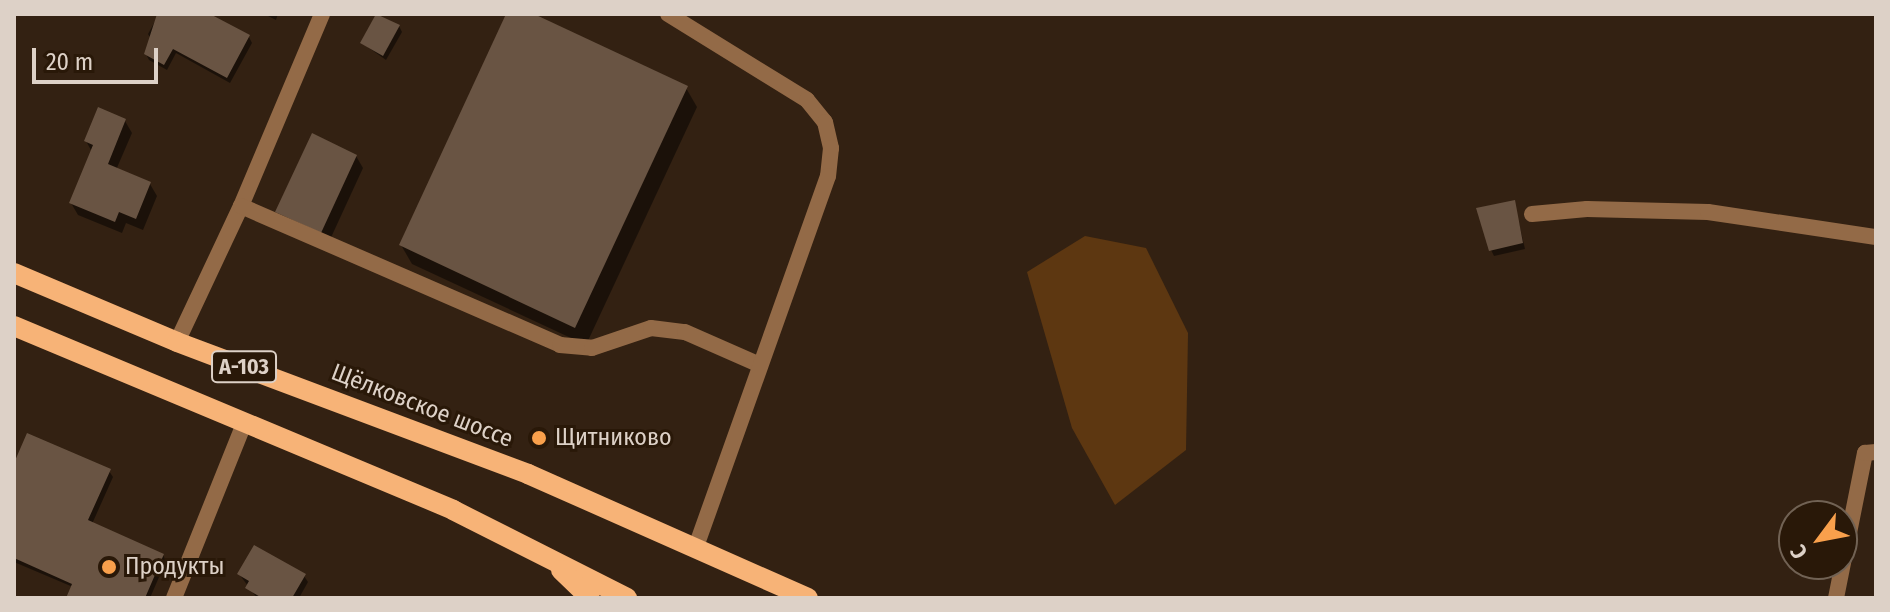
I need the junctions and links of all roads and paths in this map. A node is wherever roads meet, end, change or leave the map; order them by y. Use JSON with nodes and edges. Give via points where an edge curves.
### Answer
{"nodes":[{"id":1,"x":322,"y":14,"type":"edge"},
{"id":2,"x":668,"y":14,"type":"edge"},
{"id":3,"x":241,"y":206,"type":"junction"},
{"id":4,"x":1532,"y":214,"type":"dead end"},
{"id":5,"x":1876,"y":237,"type":"edge"},
{"id":6,"x":14,"y":273,"type":"edge"},
{"id":7,"x":14,"y":326,"type":"edge"},
{"id":8,"x":177,"y":342,"type":"junction"},
{"id":9,"x":760,"y":365,"type":"junction"},
{"id":10,"x":243,"y":426,"type":"junction"},
{"id":11,"x":1876,"y":452,"type":"edge"},
{"id":12,"x":696,"y":547,"type":"junction"},
{"id":13,"x":541,"y":551,"type":"junction"},
{"id":14,"x":174,"y":598,"type":"edge"},
{"id":15,"x":590,"y":598,"type":"edge"},
{"id":16,"x":627,"y":598,"type":"edge"},
{"id":17,"x":808,"y":598,"type":"edge"},
{"id":18,"x":1836,"y":598,"type":"edge"}],
"edges":[{"from":1,"to":3,"type":"street"},
{"from":2,"to":9,"type":"street","via":[[785,82],[825,122],[831,148],[828,176]]},
{"from":3,"to":8,"type":"street"},
{"from":3,"to":9,"type":"street","via":[[560,345],[592,348],[651,328],[685,332]]},
{"from":4,"to":5,"type":"street","via":[[1587,209],[1708,212]]},
{"from":6,"to":8,"type":"main road","name":"Щёлковское шоссе","number":"А-103"},
{"from":7,"to":10,"type":"main road","number":"А-103"},
{"from":8,"to":12,"type":"main road","name":"Щёлковское шоссе","number":"А-103","via":[[515,469]]},
{"from":9,"to":12,"type":"street"},
{"from":10,"to":13,"type":"main road","number":"А-103"},
{"from":10,"to":14,"type":"street"},
{"from":11,"to":18,"type":"street","via":[[1865,453]]},
{"from":12,"to":17,"type":"main road","name":"Щёлковское шоссе","number":"А-103"},
{"from":13,"to":15,"type":"main road"},
{"from":13,"to":16,"type":"main road","number":"А-103"}]}
